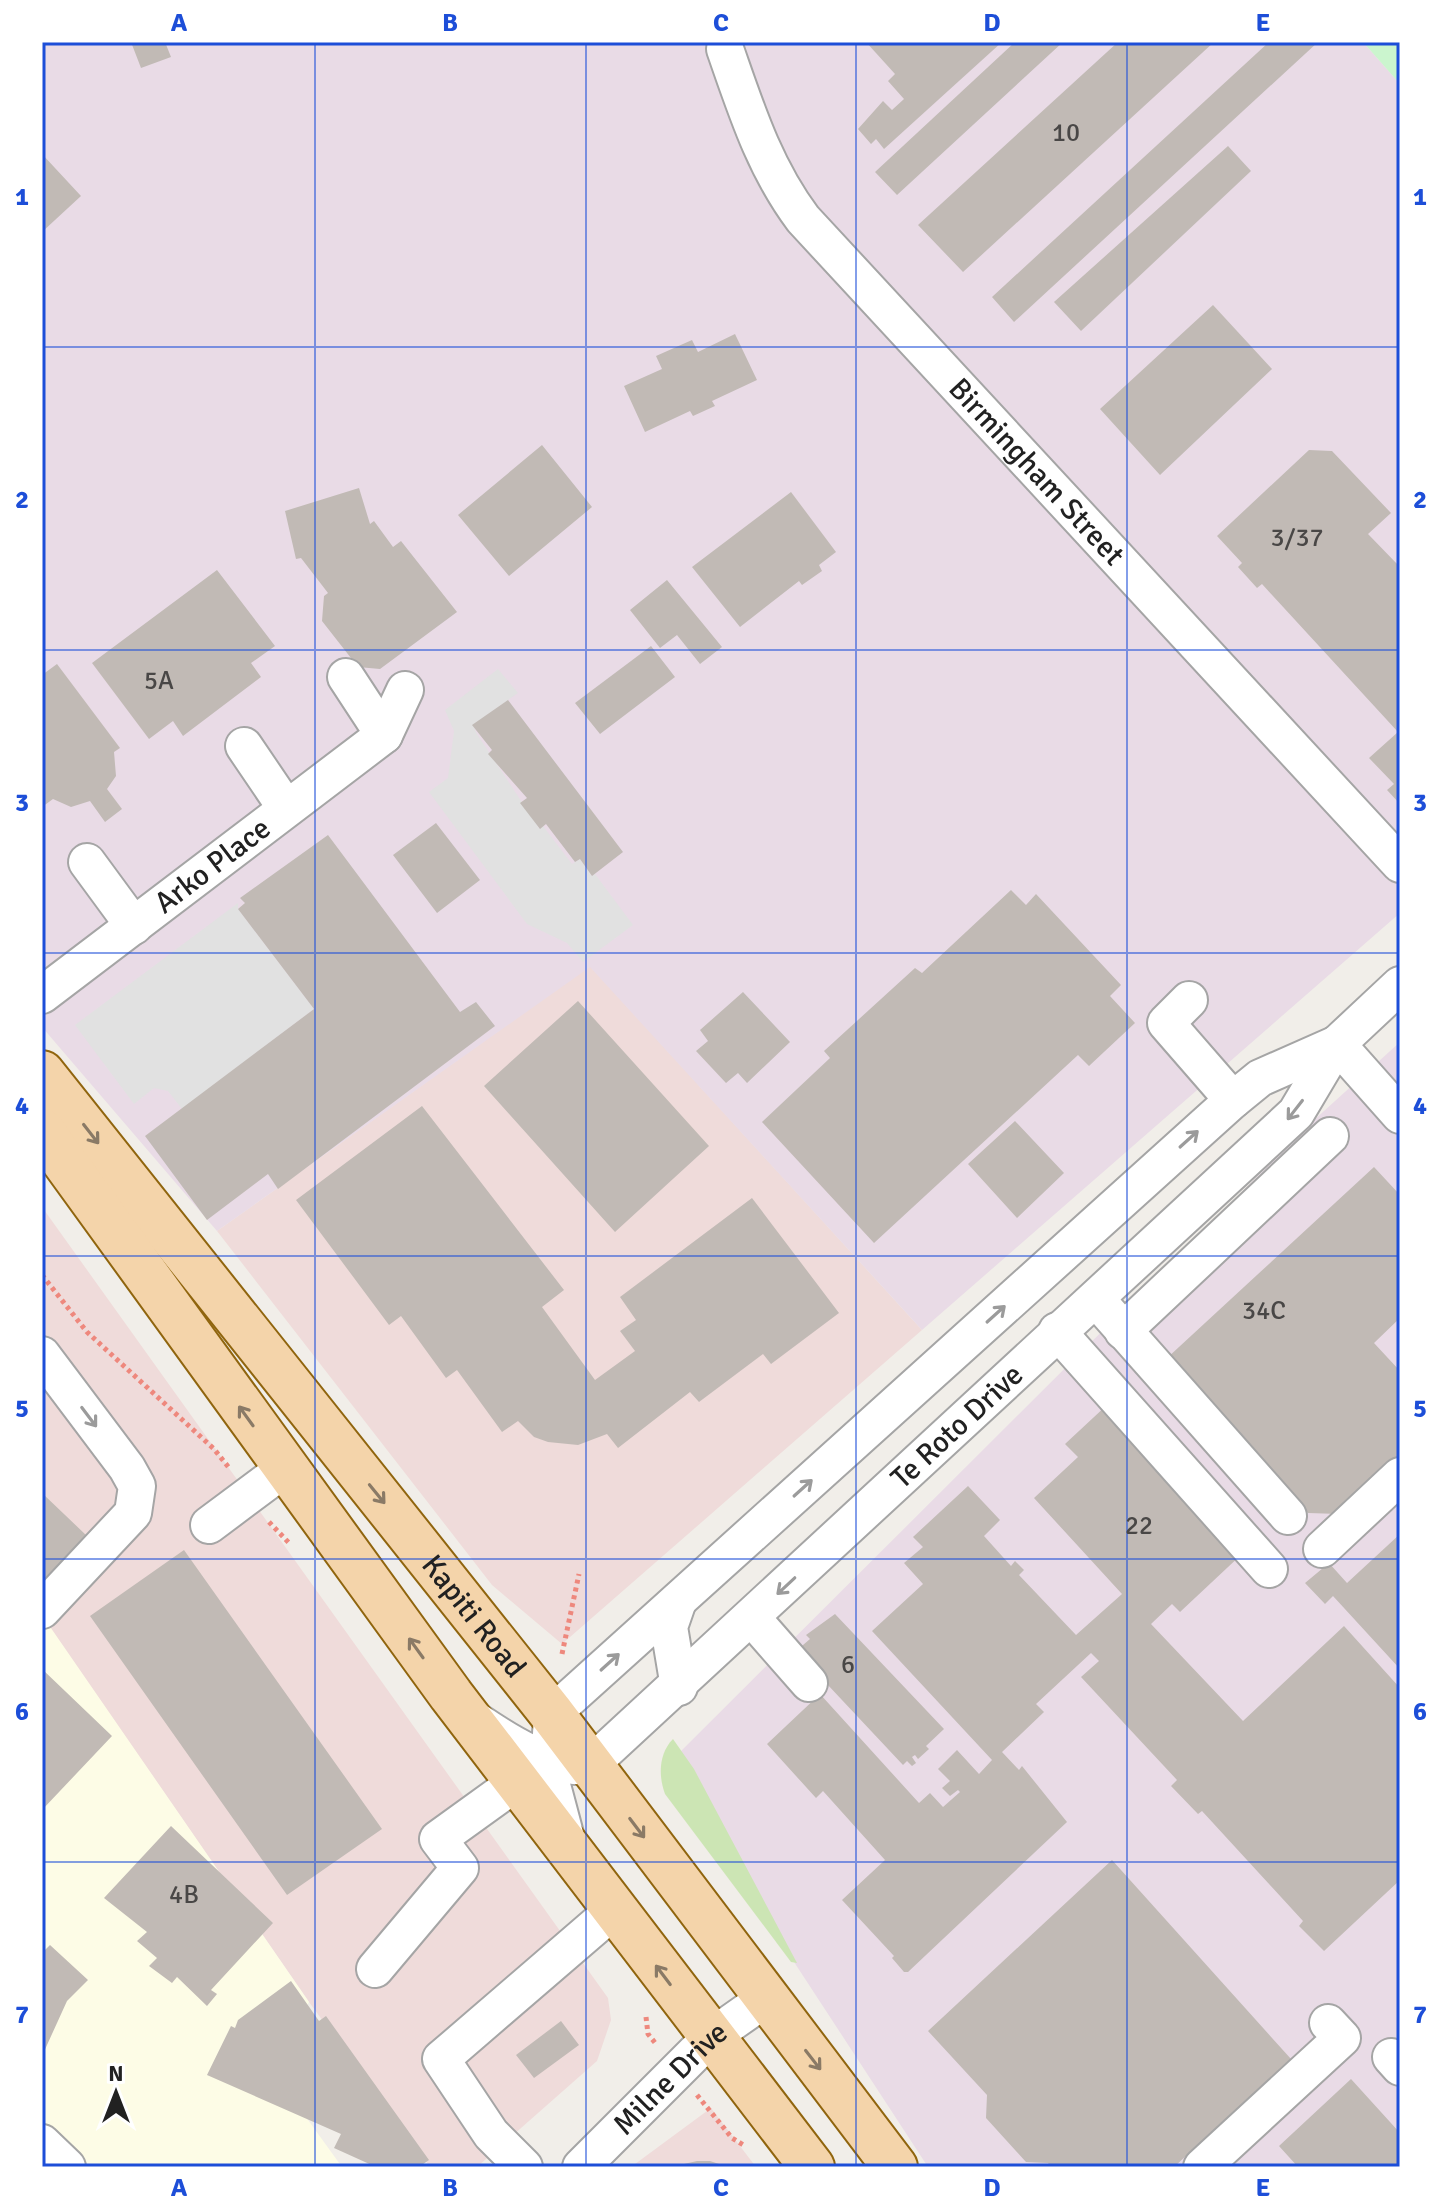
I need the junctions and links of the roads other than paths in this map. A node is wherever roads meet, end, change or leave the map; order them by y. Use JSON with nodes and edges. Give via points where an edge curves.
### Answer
{"nodes":[{"id":1,"x":725,"y":49,"type":"dead end"},
{"id":2,"x":346,"y":677,"type":"dead end"},
{"id":3,"x":405,"y":690,"type":"dead end"},
{"id":4,"x":384,"y":735,"type":"junction"},
{"id":5,"x":244,"y":746,"type":"dead end"},
{"id":6,"x":286,"y":808,"type":"junction"},
{"id":7,"x":87,"y":862,"type":"dead end"},
{"id":8,"x":1400,"y":864,"type":"edge"},
{"id":9,"x":134,"y":926,"type":"junction"},
{"id":10,"x":1400,"y":985,"type":"edge"},
{"id":11,"x":42,"y":995,"type":"edge"},
{"id":12,"x":1189,"y":1000,"type":"dead end"},
{"id":13,"x":1337,"y":1044,"type":"junction"},
{"id":14,"x":42,"y":1073,"type":"edge"},
{"id":15,"x":1233,"y":1100,"type":"junction"},
{"id":16,"x":1400,"y":1115,"type":"edge"},
{"id":17,"x":42,"y":1131,"type":"edge"},
{"id":18,"x":1330,"y":1136,"type":"dead end"},
{"id":19,"x":1096,"y":1299,"type":"junction"},
{"id":20,"x":1057,"y":1331,"type":"junction"},
{"id":21,"x":1123,"y":1331,"type":"junction"},
{"id":22,"x":968,"y":1339,"type":"junction"},
{"id":23,"x":42,"y":1355,"type":"edge"},
{"id":24,"x":1007,"y":1380,"type":"junction"},
{"id":25,"x":284,"y":1469,"type":"junction"},
{"id":26,"x":1400,"y":1476,"type":"edge"},
{"id":27,"x":1288,"y":1516,"type":"dead end"},
{"id":28,"x":209,"y":1525,"type":"dead end"},
{"id":29,"x":1322,"y":1549,"type":"dead end"},
{"id":30,"x":1269,"y":1569,"type":"dead end"},
{"id":31,"x":678,"y":1601,"type":"junction"},
{"id":32,"x":42,"y":1610,"type":"edge"},
{"id":33,"x":752,"y":1618,"type":"junction"},
{"id":34,"x":809,"y":1683,"type":"dead end"},
{"id":35,"x":679,"y":1687,"type":"junction"},
{"id":36,"x":552,"y":1714,"type":"junction"},
{"id":37,"x":551,"y":1769,"type":"junction"},
{"id":38,"x":614,"y":1910,"type":"junction"},
{"id":39,"x":375,"y":1969,"type":"dead end"},
{"id":40,"x":765,"y":1999,"type":"junction"},
{"id":41,"x":1328,"y":2023,"type":"dead end"},
{"id":42,"x":711,"y":2037,"type":"junction"},
{"id":43,"x":42,"y":2143,"type":"edge"},
{"id":44,"x":67,"y":2167,"type":"edge"},
{"id":45,"x":524,"y":2167,"type":"edge"},
{"id":46,"x":581,"y":2167,"type":"edge"},
{"id":47,"x":812,"y":2167,"type":"edge"},
{"id":48,"x":895,"y":2167,"type":"edge"},
{"id":49,"x":1202,"y":2167,"type":"edge"}],
"edges":[{"from":1,"to":8,"type":"street","name":"Birmingham Street","via":[[760,147],[803,219]]},
{"from":2,"to":4,"type":"street"},
{"from":3,"to":4,"type":"street"},
{"from":4,"to":6,"type":"street","name":"Arko Place"},
{"from":5,"to":6,"type":"street"},
{"from":6,"to":9,"type":"street","name":"Arko Place"},
{"from":7,"to":9,"type":"street"},
{"from":9,"to":11,"type":"street","name":"Arko Place"},
{"from":10,"to":13,"type":"street","name":"Te Roto Drive"},
{"from":12,"to":15,"type":"street","via":[[1166,1023]]},
{"from":13,"to":15,"type":"street","name":"Te Roto Drive","via":[[1260,1078]]},
{"from":13,"to":16,"type":"street"},
{"from":13,"to":19,"type":"street","name":"Te Roto Drive","one_way":true,"via":[[1296,1113]]},
{"from":14,"to":36,"type":"main road","name":"Kapiti Road","one_way":true},
{"from":22,"to":15,"type":"street","name":"Te Roto Drive","one_way":true},
{"from":25,"to":17,"type":"main road","name":"Kapiti Road","one_way":true},
{"from":18,"to":21,"type":"street"},
{"from":19,"to":20,"type":"street","name":"Te Roto Drive"},
{"from":19,"to":21,"type":"street"},
{"from":20,"to":24,"type":"street","name":"Te Roto Drive"},
{"from":20,"to":30,"type":"street"},
{"from":21,"to":27,"type":"street"},
{"from":22,"to":24,"type":"street"},
{"from":31,"to":22,"type":"street","name":"Te Roto Drive","one_way":true},
{"from":23,"to":32,"type":"street","one_way":true,"via":[[137,1486],[133,1513]]},
{"from":24,"to":33,"type":"street","name":"Te Roto Drive","one_way":true},
{"from":25,"to":28,"type":"street"},
{"from":37,"to":25,"type":"main road","name":"Kapiti Road","one_way":true,"via":[[463,1711]]},
{"from":26,"to":29,"type":"street"},
{"from":31,"to":35,"type":"street","via":[[669,1627]]},
{"from":36,"to":31,"type":"street","name":"Te Roto Drive","one_way":true},
{"from":33,"to":34,"type":"street"},
{"from":33,"to":35,"type":"street","name":"Te Roto Drive"},
{"from":35,"to":37,"type":"street","name":"Te Roto Drive"},
{"from":36,"to":37,"type":"main road","name":"Kapiti Road"},
{"from":37,"to":38,"type":"main road","name":"Kapiti Road","via":[[577,1859]]},
{"from":37,"to":39,"type":"street","name":"Te Roto Drive","via":[[438,1839],[460,1868]]},
{"from":37,"to":40,"type":"main road","name":"Kapiti Road","one_way":true},
{"from":42,"to":38,"type":"main road","name":"Kapiti Road","one_way":true},
{"from":38,"to":45,"type":"street","via":[[441,2059],[491,2134]]},
{"from":40,"to":42,"type":"street","name":"Milne Drive"},
{"from":40,"to":48,"type":"main road","name":"Kapiti Road","one_way":true},
{"from":41,"to":49,"type":"street","via":[[1342,2038]]},
{"from":42,"to":46,"type":"street","name":"Milne Drive"},
{"from":42,"to":47,"type":"main road","name":"Kapiti Road"},
{"from":43,"to":44,"type":"street"}]}
